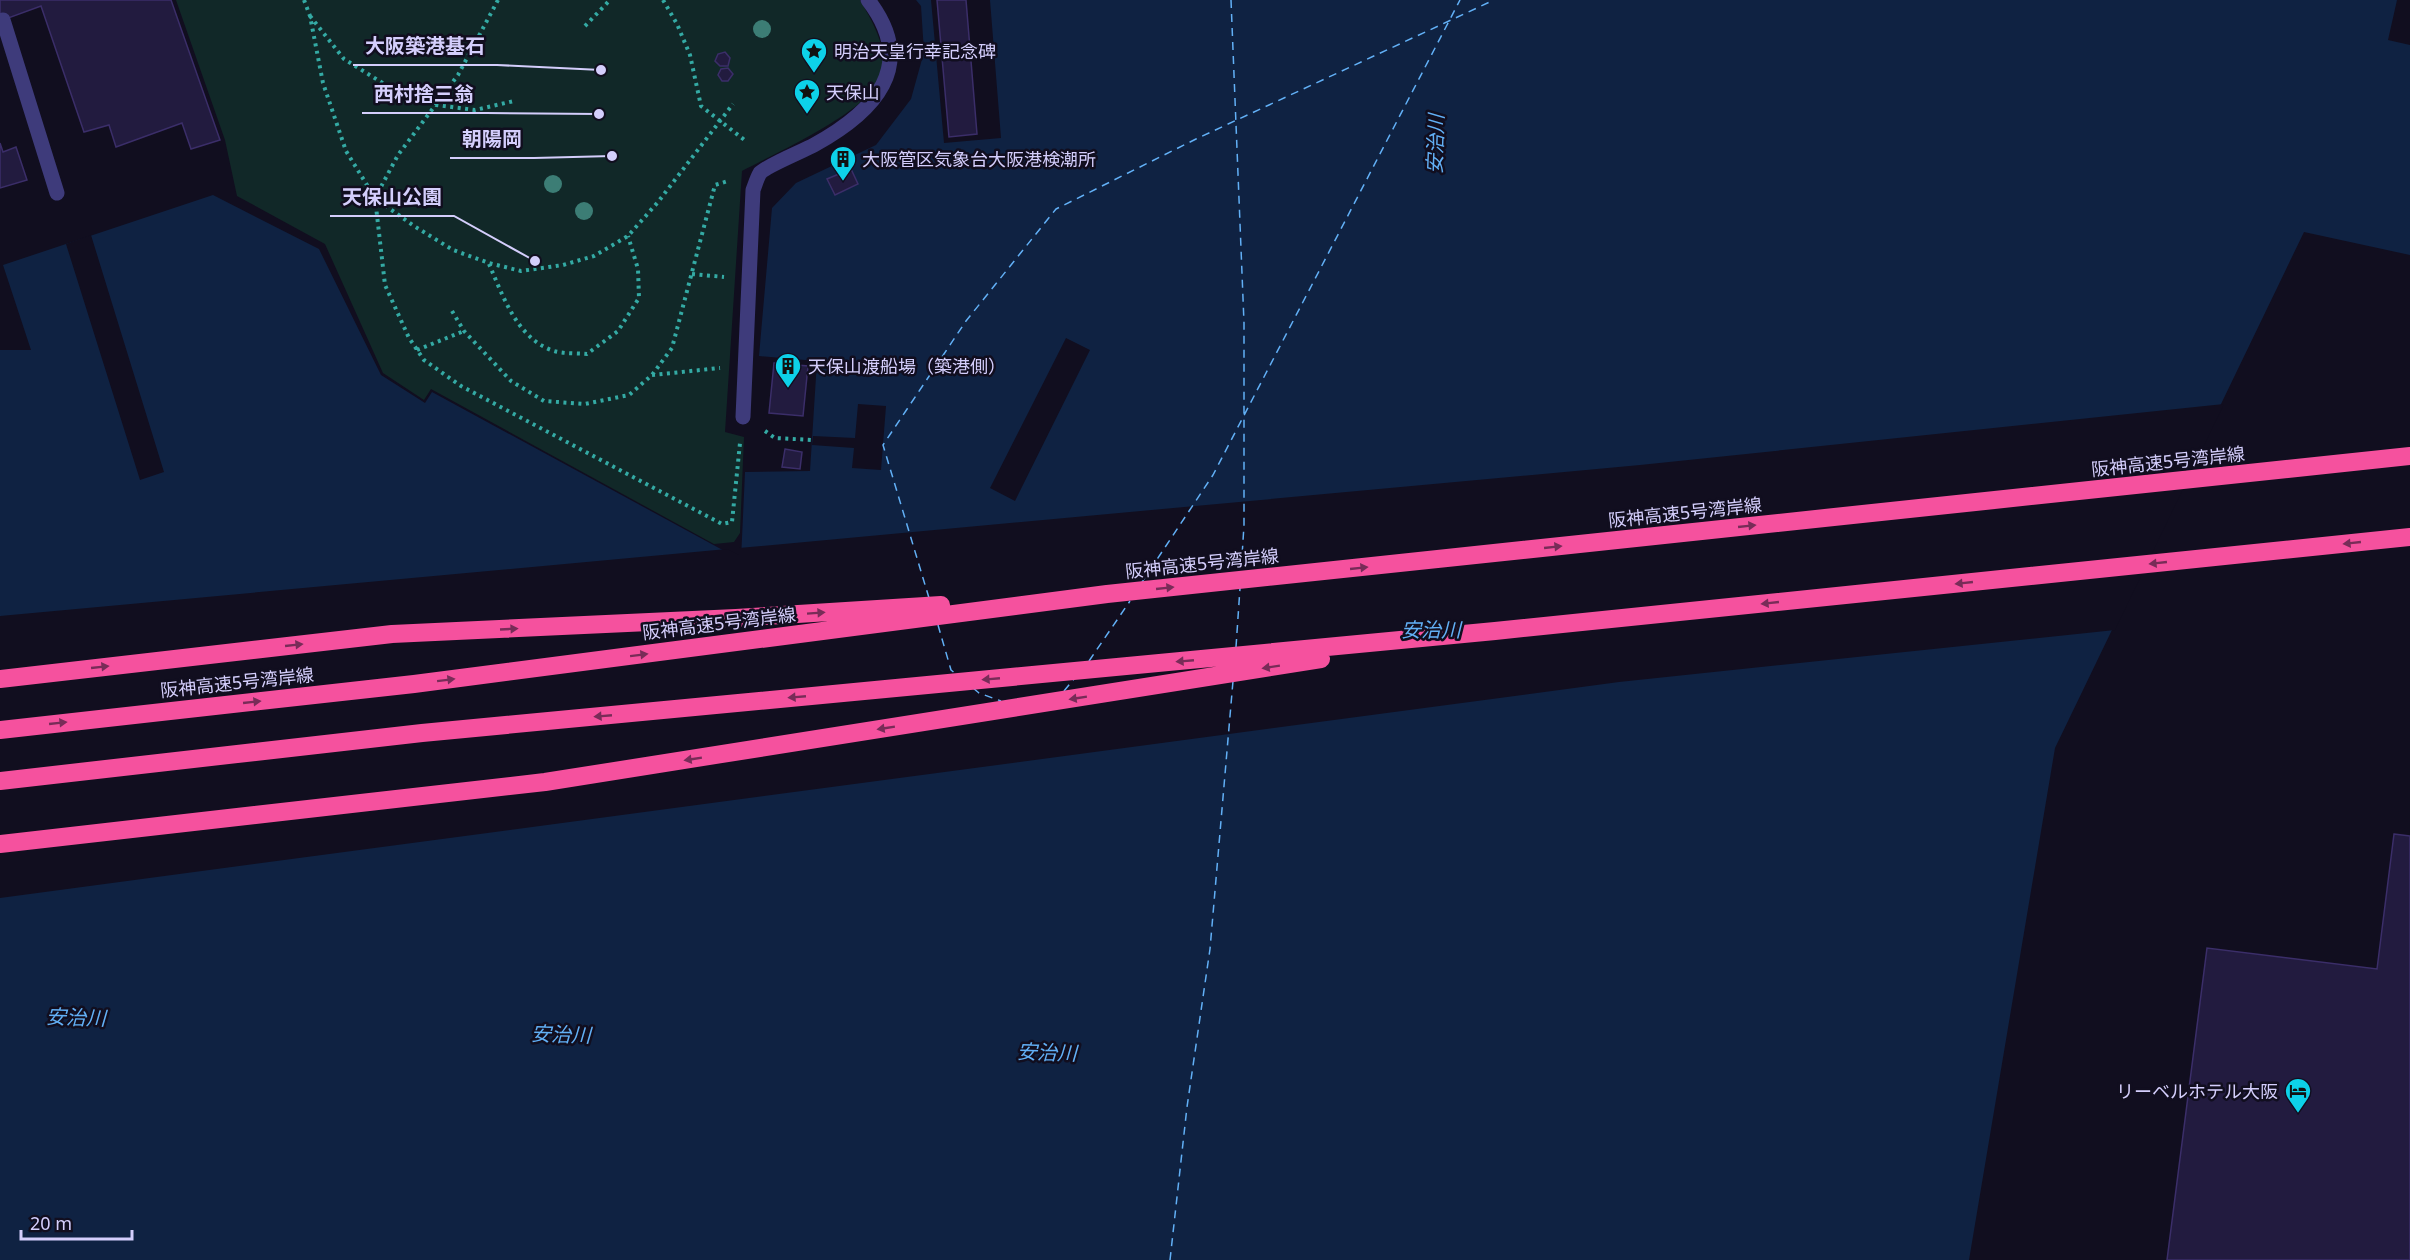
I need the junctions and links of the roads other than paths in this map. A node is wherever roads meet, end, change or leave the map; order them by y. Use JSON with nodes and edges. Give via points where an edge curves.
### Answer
{"nodes":[{"id":1,"x":868,"y":0,"type":"edge"},
{"id":2,"x":3,"y":20,"type":"dead end"},
{"id":3,"x":57,"y":193,"type":"dead end"},
{"id":4,"x":743,"y":417,"type":"road end"},
{"id":5,"x":2410,"y":456,"type":"edge"},
{"id":6,"x":2410,"y":537,"type":"edge"},
{"id":7,"x":1107,"y":594,"type":"junction"},
{"id":8,"x":1495,"y":632,"type":"junction"},
{"id":9,"x":0,"y":679,"type":"edge"},
{"id":10,"x":0,"y":730,"type":"edge"},
{"id":11,"x":0,"y":781,"type":"edge"},
{"id":12,"x":0,"y":844,"type":"edge"}],
"edges":[{"from":1,"to":4,"type":"lane","via":[[889,38],[891,59],[875,100],[815,144],[761,172],[753,190]]},
{"from":2,"to":3,"type":"lane"},
{"from":7,"to":5,"type":"highway","name":"阪神高速5号湾岸線","one_way":true},
{"from":6,"to":8,"type":"highway","one_way":true},
{"from":9,"to":7,"type":"highway","one_way":true,"via":[[392,634],[736,618]]},
{"from":10,"to":7,"type":"highway","name":"阪神高速5号湾岸線","one_way":true,"via":[[414,684]]},
{"from":8,"to":11,"type":"highway","one_way":true,"via":[[422,733]]},
{"from":8,"to":12,"type":"highway","one_way":true,"via":[[545,782]]}]}
